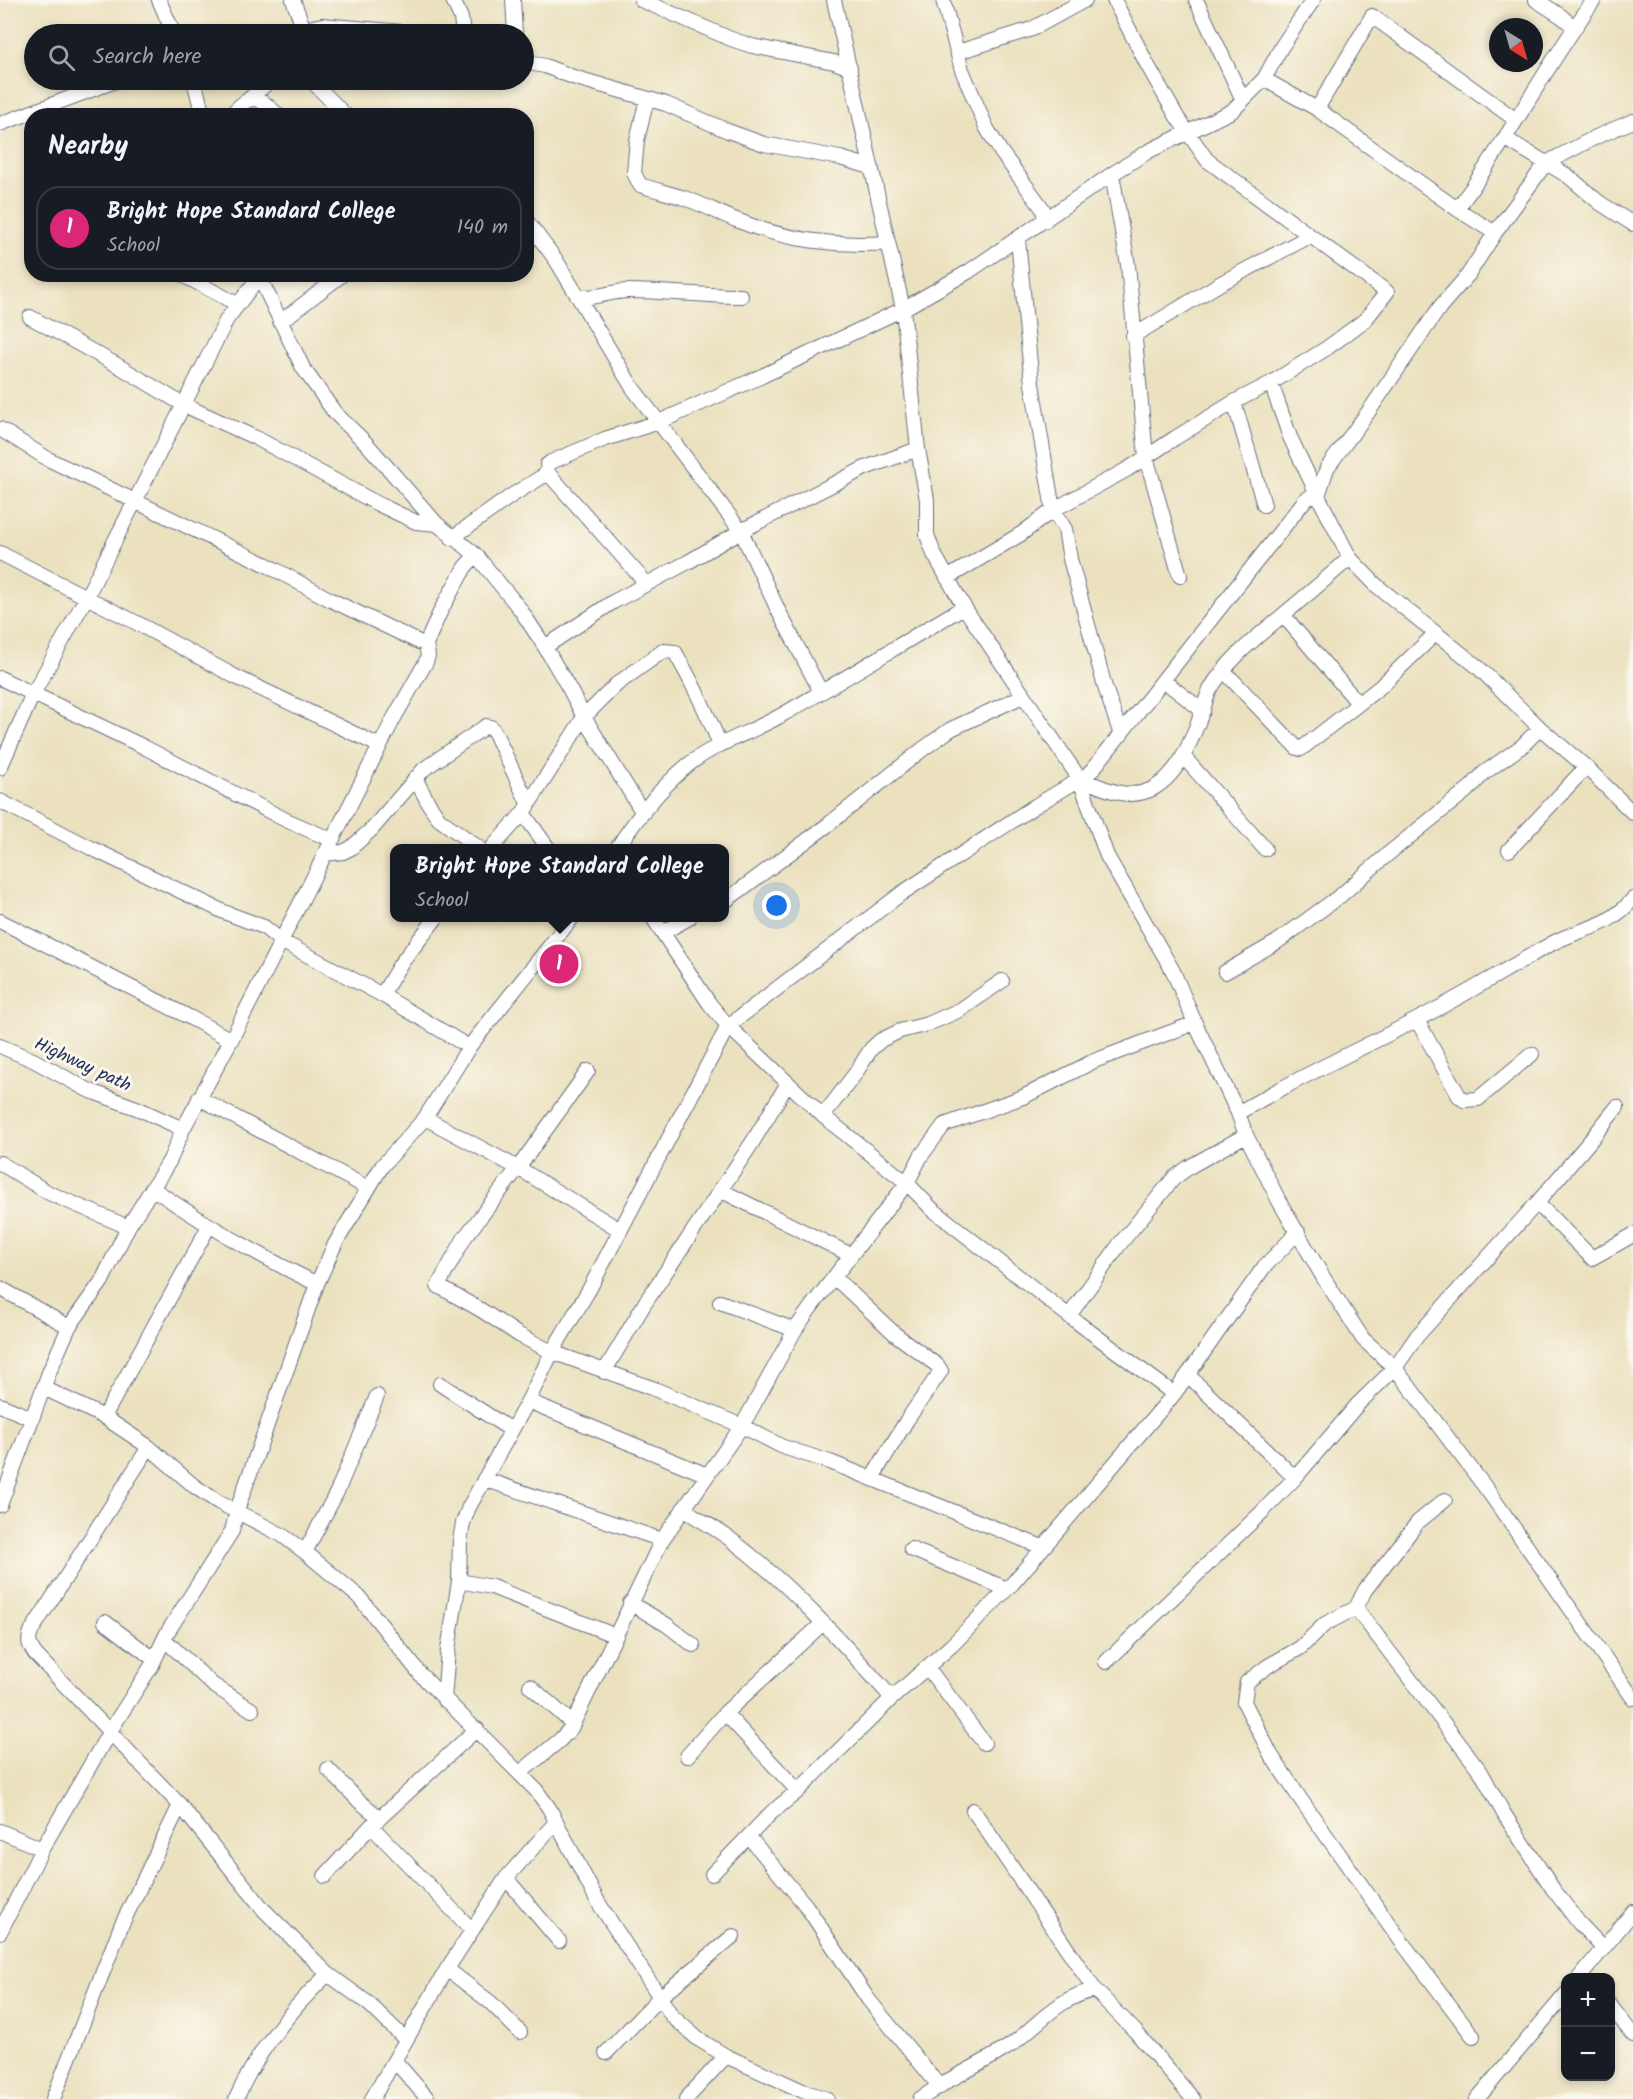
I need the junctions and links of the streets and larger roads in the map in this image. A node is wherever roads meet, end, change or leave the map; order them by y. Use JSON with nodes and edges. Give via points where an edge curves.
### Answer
{"nodes":[{"id":1,"x":159,"y":0,"type":"edge"},
{"id":2,"x":293,"y":0,"type":"edge"},
{"id":3,"x":453,"y":0,"type":"edge"},
{"id":4,"x":513,"y":0,"type":"edge"},
{"id":5,"x":641,"y":0,"type":"edge"},
{"id":6,"x":834,"y":0,"type":"edge"},
{"id":7,"x":943,"y":0,"type":"edge"},
{"id":8,"x":1085,"y":0,"type":"edge"},
{"id":9,"x":1114,"y":0,"type":"edge"},
{"id":10,"x":1196,"y":0,"type":"edge"},
{"id":11,"x":1313,"y":0,"type":"edge"},
{"id":12,"x":1536,"y":0,"type":"edge"},
{"id":13,"x":1594,"y":0,"type":"edge"},
{"id":14,"x":170,"y":24,"type":"edge"},
{"id":15,"x":301,"y":24,"type":"edge"},
{"id":16,"x":461,"y":24,"type":"edge"},
{"id":17,"x":514,"y":24,"type":"edge"},
{"id":18,"x":1574,"y":27,"type":"junction"},
{"id":19,"x":958,"y":52,"type":"junction"},
{"id":20,"x":534,"y":64,"type":"edge"},
{"id":21,"x":850,"y":68,"type":"junction"},
{"id":22,"x":1264,"y":79,"type":"junction"},
{"id":23,"x":91,"y":90,"type":"edge"},
{"id":24,"x":196,"y":90,"type":"edge"},
{"id":25,"x":259,"y":90,"type":"edge"},
{"id":26,"x":321,"y":90,"type":"edge"},
{"id":27,"x":249,"y":99,"type":"junction"},
{"id":28,"x":646,"y":99,"type":"junction"},
{"id":29,"x":1243,"y":100,"type":"junction"},
{"id":30,"x":43,"y":108,"type":"edge"},
{"id":31,"x":201,"y":108,"type":"edge"},
{"id":32,"x":239,"y":108,"type":"edge"},
{"id":33,"x":271,"y":108,"type":"edge"},
{"id":34,"x":338,"y":108,"type":"edge"},
{"id":35,"x":1317,"y":109,"type":"junction"},
{"id":36,"x":24,"y":115,"type":"edge"},
{"id":37,"x":1516,"y":120,"type":"junction"},
{"id":38,"x":1633,"y":120,"type":"edge"},
{"id":39,"x":0,"y":124,"type":"edge"},
{"id":40,"x":1188,"y":134,"type":"junction"},
{"id":41,"x":1506,"y":139,"type":"junction"},
{"id":42,"x":1546,"y":163,"type":"junction"},
{"id":43,"x":871,"y":167,"type":"junction"},
{"id":44,"x":1112,"y":174,"type":"junction"},
{"id":45,"x":1457,"y":209,"type":"junction"},
{"id":46,"x":1047,"y":214,"type":"junction"},
{"id":47,"x":1633,"y":224,"type":"edge"},
{"id":48,"x":534,"y":231,"type":"edge"},
{"id":49,"x":1495,"y":233,"type":"junction"},
{"id":50,"x":1310,"y":236,"type":"junction"},
{"id":51,"x":1018,"y":240,"type":"junction"},
{"id":52,"x":887,"y":243,"type":"junction"},
{"id":53,"x":196,"y":282,"type":"edge"},
{"id":54,"x":254,"y":282,"type":"edge"},
{"id":55,"x":262,"y":282,"type":"edge"},
{"id":56,"x":332,"y":282,"type":"edge"},
{"id":57,"x":741,"y":296,"type":"dead end"},
{"id":58,"x":582,"y":300,"type":"junction"},
{"id":59,"x":237,"y":304,"type":"junction"},
{"id":60,"x":903,"y":309,"type":"junction"},
{"id":61,"x":30,"y":317,"type":"dead end"},
{"id":62,"x":280,"y":322,"type":"junction"},
{"id":63,"x":1133,"y":336,"type":"junction"},
{"id":64,"x":1271,"y":383,"type":"junction"},
{"id":65,"x":1234,"y":402,"type":"junction"},
{"id":66,"x":184,"y":405,"type":"junction"},
{"id":67,"x":659,"y":422,"type":"junction"},
{"id":68,"x":0,"y":429,"type":"edge"},
{"id":69,"x":918,"y":449,"type":"junction"},
{"id":70,"x":1146,"y":457,"type":"junction"},
{"id":71,"x":548,"y":473,"type":"junction"},
{"id":72,"x":1318,"y":496,"type":"junction"},
{"id":73,"x":135,"y":501,"type":"junction"},
{"id":74,"x":1264,"y":505,"type":"dead end"},
{"id":75,"x":1053,"y":510,"type":"junction"},
{"id":76,"x":437,"y":524,"type":"junction"},
{"id":77,"x":741,"y":531,"type":"junction"},
{"id":78,"x":452,"y":537,"type":"junction"},
{"id":79,"x":0,"y":553,"type":"edge"},
{"id":80,"x":476,"y":555,"type":"junction"},
{"id":81,"x":1350,"y":558,"type":"junction"},
{"id":82,"x":1180,"y":576,"type":"dead end"},
{"id":83,"x":947,"y":578,"type":"junction"},
{"id":84,"x":646,"y":583,"type":"junction"},
{"id":85,"x":86,"y":598,"type":"junction"},
{"id":86,"x":964,"y":607,"type":"junction"},
{"id":87,"x":1283,"y":615,"type":"junction"},
{"id":88,"x":1436,"y":633,"type":"junction"},
{"id":89,"x":426,"y":644,"type":"junction"},
{"id":90,"x":545,"y":647,"type":"junction"},
{"id":91,"x":1224,"y":670,"type":"junction"},
{"id":92,"x":0,"y":678,"type":"edge"},
{"id":93,"x":1164,"y":681,"type":"junction"},
{"id":94,"x":821,"y":692,"type":"junction"},
{"id":95,"x":33,"y":694,"type":"junction"},
{"id":96,"x":1023,"y":696,"type":"junction"},
{"id":97,"x":1358,"y":704,"type":"junction"},
{"id":98,"x":1203,"y":711,"type":"junction"},
{"id":99,"x":584,"y":717,"type":"junction"},
{"id":100,"x":1540,"y":728,"type":"junction"},
{"id":101,"x":1121,"y":735,"type":"junction"},
{"id":102,"x":720,"y":745,"type":"junction"},
{"id":103,"x":380,"y":746,"type":"junction"},
{"id":104,"x":1183,"y":756,"type":"junction"},
{"id":105,"x":1586,"y":767,"type":"junction"},
{"id":106,"x":0,"y":768,"type":"edge"},
{"id":107,"x":415,"y":778,"type":"junction"},
{"id":108,"x":1079,"y":778,"type":"junction"},
{"id":109,"x":0,"y":801,"type":"edge"},
{"id":110,"x":526,"y":808,"type":"junction"},
{"id":111,"x":643,"y":813,"type":"junction"},
{"id":112,"x":1633,"y":813,"type":"edge"},
{"id":113,"x":332,"y":840,"type":"junction"},
{"id":114,"x":483,"y":844,"type":"edge"},
{"id":115,"x":489,"y":844,"type":"edge"},
{"id":116,"x":545,"y":844,"type":"edge"},
{"id":117,"x":621,"y":844,"type":"edge"},
{"id":118,"x":1265,"y":849,"type":"dead end"},
{"id":119,"x":1509,"y":850,"type":"dead end"},
{"id":120,"x":324,"y":854,"type":"junction"},
{"id":121,"x":729,"y":898,"type":"edge"},
{"id":122,"x":1633,"y":898,"type":"edge"},
{"id":123,"x":0,"y":921,"type":"edge"},
{"id":124,"x":433,"y":922,"type":"edge"},
{"id":125,"x":569,"y":922,"type":"edge"},
{"id":126,"x":655,"y":922,"type":"edge"},
{"id":127,"x":682,"y":922,"type":"edge"},
{"id":128,"x":664,"y":932,"type":"junction"},
{"id":129,"x":280,"y":941,"type":"junction"},
{"id":130,"x":1225,"y":972,"type":"dead end"},
{"id":131,"x":1002,"y":981,"type":"dead end"},
{"id":132,"x":382,"y":995,"type":"junction"},
{"id":133,"x":1417,"y":1020,"type":"junction"},
{"id":134,"x":1195,"y":1023,"type":"junction"},
{"id":135,"x":728,"y":1026,"type":"junction"},
{"id":136,"x":231,"y":1041,"type":"junction"},
{"id":137,"x":0,"y":1046,"type":"edge"},
{"id":138,"x":469,"y":1047,"type":"junction"},
{"id":139,"x":1532,"y":1054,"type":"dead end"},
{"id":140,"x":588,"y":1071,"type":"dead end"},
{"id":141,"x":788,"y":1083,"type":"junction"},
{"id":142,"x":199,"y":1098,"type":"junction"},
{"id":143,"x":1617,"y":1107,"type":"dead end"},
{"id":144,"x":1238,"y":1113,"type":"junction"},
{"id":145,"x":823,"y":1116,"type":"junction"},
{"id":146,"x":425,"y":1118,"type":"junction"},
{"id":147,"x":183,"y":1129,"type":"junction"},
{"id":148,"x":1246,"y":1135,"type":"junction"},
{"id":149,"x":0,"y":1163,"type":"edge"},
{"id":150,"x":518,"y":1168,"type":"junction"},
{"id":151,"x":907,"y":1183,"type":"junction"},
{"id":152,"x":152,"y":1188,"type":"junction"},
{"id":153,"x":368,"y":1188,"type":"junction"},
{"id":154,"x":720,"y":1190,"type":"junction"},
{"id":155,"x":1537,"y":1203,"type":"junction"},
{"id":156,"x":209,"y":1226,"type":"junction"},
{"id":157,"x":128,"y":1227,"type":"junction"},
{"id":158,"x":620,"y":1230,"type":"junction"},
{"id":159,"x":1298,"y":1232,"type":"junction"},
{"id":160,"x":1633,"y":1235,"type":"edge"},
{"id":161,"x":851,"y":1255,"type":"junction"},
{"id":162,"x":834,"y":1277,"type":"junction"},
{"id":163,"x":317,"y":1284,"type":"junction"},
{"id":164,"x":0,"y":1288,"type":"edge"},
{"id":165,"x":720,"y":1302,"type":"dead end"},
{"id":166,"x":1069,"y":1316,"type":"junction"},
{"id":167,"x":69,"y":1328,"type":"junction"},
{"id":168,"x":795,"y":1330,"type":"junction"},
{"id":169,"x":552,"y":1352,"type":"junction"},
{"id":170,"x":1395,"y":1368,"type":"junction"},
{"id":171,"x":604,"y":1372,"type":"junction"},
{"id":172,"x":1189,"y":1376,"type":"junction"},
{"id":173,"x":440,"y":1384,"type":"dead end"},
{"id":174,"x":44,"y":1388,"type":"junction"},
{"id":175,"x":1174,"y":1394,"type":"junction"},
{"id":176,"x":377,"y":1396,"type":"dead end"},
{"id":177,"x":528,"y":1401,"type":"junction"},
{"id":178,"x":0,"y":1405,"type":"edge"},
{"id":179,"x":31,"y":1418,"type":"junction"},
{"id":180,"x":104,"y":1418,"type":"junction"},
{"id":181,"x":742,"y":1426,"type":"junction"},
{"id":182,"x":511,"y":1430,"type":"junction"},
{"id":183,"x":149,"y":1447,"type":"junction"},
{"id":184,"x":707,"y":1475,"type":"junction"},
{"id":185,"x":1295,"y":1478,"type":"junction"},
{"id":186,"x":484,"y":1479,"type":"junction"},
{"id":187,"x":872,"y":1479,"type":"junction"},
{"id":188,"x":1445,"y":1500,"type":"dead end"},
{"id":189,"x":0,"y":1505,"type":"edge"},
{"id":190,"x":683,"y":1509,"type":"junction"},
{"id":191,"x":237,"y":1510,"type":"junction"},
{"id":192,"x":662,"y":1540,"type":"junction"},
{"id":193,"x":1042,"y":1547,"type":"junction"},
{"id":194,"x":912,"y":1549,"type":"dead end"},
{"id":195,"x":304,"y":1552,"type":"junction"},
{"id":196,"x":459,"y":1581,"type":"junction"},
{"id":197,"x":1007,"y":1589,"type":"junction"},
{"id":198,"x":630,"y":1603,"type":"junction"},
{"id":199,"x":1356,"y":1608,"type":"junction"},
{"id":200,"x":105,"y":1622,"type":"dead end"},
{"id":201,"x":822,"y":1624,"type":"junction"},
{"id":202,"x":616,"y":1636,"type":"junction"},
{"id":203,"x":164,"y":1639,"type":"junction"},
{"id":204,"x":693,"y":1645,"type":"dead end"},
{"id":205,"x":154,"y":1659,"type":"junction"},
{"id":206,"x":1106,"y":1662,"type":"dead end"},
{"id":207,"x":927,"y":1667,"type":"junction"},
{"id":208,"x":530,"y":1686,"type":"dead end"},
{"id":209,"x":892,"y":1698,"type":"junction"},
{"id":210,"x":1633,"y":1698,"type":"edge"},
{"id":211,"x":444,"y":1700,"type":"junction"},
{"id":212,"x":252,"y":1710,"type":"dead end"},
{"id":213,"x":725,"y":1713,"type":"junction"},
{"id":214,"x":573,"y":1724,"type":"junction"},
{"id":215,"x":477,"y":1729,"type":"junction"},
{"id":216,"x":110,"y":1731,"type":"junction"},
{"id":217,"x":984,"y":1743,"type":"dead end"},
{"id":218,"x":687,"y":1756,"type":"dead end"},
{"id":219,"x":328,"y":1769,"type":"dead end"},
{"id":220,"x":520,"y":1773,"type":"junction"},
{"id":221,"x":798,"y":1791,"type":"junction"},
{"id":222,"x":180,"y":1805,"type":"junction"},
{"id":223,"x":973,"y":1810,"type":"dead end"},
{"id":224,"x":556,"y":1821,"type":"junction"},
{"id":225,"x":376,"y":1822,"type":"junction"},
{"id":226,"x":0,"y":1831,"type":"edge"},
{"id":227,"x":749,"y":1837,"type":"junction"},
{"id":228,"x":42,"y":1850,"type":"junction"},
{"id":229,"x":712,"y":1874,"type":"dead end"},
{"id":230,"x":325,"y":1876,"type":"dead end"},
{"id":231,"x":506,"y":1878,"type":"junction"},
{"id":232,"x":1633,"y":1912,"type":"edge"},
{"id":233,"x":472,"y":1930,"type":"junction"},
{"id":234,"x":0,"y":1932,"type":"edge"},
{"id":235,"x":733,"y":1936,"type":"dead end"},
{"id":236,"x":559,"y":1941,"type":"dead end"},
{"id":237,"x":1603,"y":1948,"type":"junction"},
{"id":238,"x":447,"y":1969,"type":"junction"},
{"id":239,"x":1585,"y":1973,"type":"edge"},
{"id":240,"x":328,"y":1974,"type":"junction"},
{"id":241,"x":1095,"y":1990,"type":"junction"},
{"id":242,"x":659,"y":1998,"type":"junction"},
{"id":243,"x":1561,"y":2000,"type":"edge"},
{"id":244,"x":1615,"y":2010,"type":"edge"},
{"id":245,"x":520,"y":2032,"type":"dead end"},
{"id":246,"x":1633,"y":2035,"type":"edge"},
{"id":247,"x":1473,"y":2036,"type":"dead end"},
{"id":248,"x":406,"y":2040,"type":"junction"},
{"id":249,"x":606,"y":2053,"type":"dead end"},
{"id":250,"x":726,"y":2056,"type":"junction"},
{"id":251,"x":395,"y":2061,"type":"junction"},
{"id":252,"x":940,"y":2087,"type":"junction"},
{"id":253,"x":1184,"y":2087,"type":"junction"},
{"id":254,"x":801,"y":2095,"type":"edge"},
{"id":255,"x":53,"y":2099,"type":"edge"},
{"id":256,"x":236,"y":2099,"type":"edge"},
{"id":257,"x":372,"y":2099,"type":"edge"},
{"id":258,"x":428,"y":2099,"type":"edge"},
{"id":259,"x":686,"y":2099,"type":"edge"},
{"id":260,"x":827,"y":2099,"type":"edge"},
{"id":261,"x":920,"y":2099,"type":"edge"},
{"id":262,"x":1175,"y":2099,"type":"edge"},
{"id":263,"x":1193,"y":2099,"type":"edge"},
{"id":264,"x":1477,"y":2099,"type":"edge"}],
"edges":[{"from":1,"to":14,"type":"street"},
{"from":2,"to":15,"type":"street"},
{"from":3,"to":16,"type":"street"},
{"from":4,"to":17,"type":"street"},
{"from":5,"to":21,"type":"street","via":[[730,39]]},
{"from":6,"to":21,"type":"street"},
{"from":7,"to":19,"type":"street"},
{"from":8,"to":19,"type":"street","via":[[1032,29]]},
{"from":9,"to":40,"type":"street"},
{"from":10,"to":29,"type":"street"},
{"from":11,"to":22,"type":"street"},
{"from":12,"to":18,"type":"street"},
{"from":13,"to":18,"type":"street"},
{"from":18,"to":37,"type":"street"},
{"from":19,"to":46,"type":"street","via":[[986,127]]},
{"from":20,"to":28,"type":"street"},
{"from":21,"to":43,"type":"street"},
{"from":22,"to":29,"type":"street"},
{"from":22,"to":35,"type":"street"},
{"from":23,"to":30,"type":"street"},
{"from":24,"to":31,"type":"street"},
{"from":25,"to":27,"type":"street"},
{"from":26,"to":34,"type":"street"},
{"from":27,"to":32,"type":"street"},
{"from":27,"to":33,"type":"street","via":[[261,99]]},
{"from":28,"to":43,"type":"street","via":[[764,144]]},
{"from":28,"to":52,"type":"street","via":[[634,173],[640,184],[781,236],[850,244]]},
{"from":29,"to":40,"type":"street","via":[[1232,111]]},
{"from":35,"to":37,"type":"street","via":[[1372,16]]},
{"from":35,"to":45,"type":"street"},
{"from":36,"to":39,"type":"street"},
{"from":37,"to":41,"type":"street"},
{"from":38,"to":42,"type":"street"},
{"from":40,"to":44,"type":"street","via":[[1149,151]]},
{"from":40,"to":50,"type":"street","via":[[1207,160]]},
{"from":41,"to":42,"type":"street"},
{"from":41,"to":45,"type":"street"},
{"from":42,"to":47,"type":"street"},
{"from":42,"to":49,"type":"street"},
{"from":43,"to":52,"type":"street"},
{"from":44,"to":46,"type":"street"},
{"from":44,"to":63,"type":"street","via":[[1128,265]]},
{"from":45,"to":49,"type":"street"},
{"from":46,"to":51,"type":"street"},
{"from":48,"to":58,"type":"street"},
{"from":49,"to":72,"type":"street","via":[[1327,468]]},
{"from":50,"to":63,"type":"street"},
{"from":50,"to":64,"type":"street","via":[[1387,292],[1365,320],[1341,339]]},
{"from":51,"to":60,"type":"street"},
{"from":51,"to":75,"type":"street","via":[[1032,384]]},
{"from":52,"to":60,"type":"street"},
{"from":53,"to":59,"type":"street"},
{"from":54,"to":59,"type":"street"},
{"from":55,"to":62,"type":"street"},
{"from":56,"to":62,"type":"street"},
{"from":57,"to":58,"type":"street","via":[[625,291]]},
{"from":58,"to":67,"type":"street","via":[[632,387]]},
{"from":59,"to":66,"type":"street"},
{"from":60,"to":67,"type":"street"},
{"from":60,"to":69,"type":"street"},
{"from":61,"to":66,"type":"street"},
{"from":62,"to":76,"type":"street","via":[[303,368],[335,413]]},
{"from":63,"to":70,"type":"street"},
{"from":64,"to":65,"type":"street"},
{"from":64,"to":72,"type":"street","via":[[1290,437]]},
{"from":65,"to":70,"type":"street"},
{"from":65,"to":74,"type":"street"},
{"from":66,"to":73,"type":"street"},
{"from":66,"to":76,"type":"street","via":[[416,522]]},
{"from":67,"to":71,"type":"street","via":[[556,459],[547,465]]},
{"from":67,"to":77,"type":"street"},
{"from":68,"to":73,"type":"street","via":[[48,459]]},
{"from":69,"to":77,"type":"street","via":[[866,468]]},
{"from":69,"to":83,"type":"street","via":[[927,500],[927,535]]},
{"from":70,"to":75,"type":"street"},
{"from":70,"to":82,"type":"street"},
{"from":71,"to":78,"type":"street"},
{"from":71,"to":84,"type":"street"},
{"from":72,"to":81,"type":"street"},
{"from":72,"to":93,"type":"street","via":[[1305,500]]},
{"from":73,"to":85,"type":"street"},
{"from":73,"to":89,"type":"street"},
{"from":75,"to":83,"type":"street"},
{"from":75,"to":101,"type":"street","via":[[1065,529],[1070,559]]},
{"from":76,"to":78,"type":"street"},
{"from":77,"to":84,"type":"street"},
{"from":77,"to":94,"type":"street"},
{"from":78,"to":80,"type":"street"},
{"from":79,"to":85,"type":"street"},
{"from":80,"to":89,"type":"street","via":[[453,588]]},
{"from":80,"to":90,"type":"street"},
{"from":81,"to":87,"type":"street"},
{"from":81,"to":88,"type":"street","via":[[1377,586]]},
{"from":83,"to":86,"type":"street"},
{"from":84,"to":90,"type":"street"},
{"from":85,"to":95,"type":"street"},
{"from":85,"to":103,"type":"street","via":[[234,676]]},
{"from":86,"to":94,"type":"street"},
{"from":86,"to":96,"type":"street"},
{"from":87,"to":91,"type":"street"},
{"from":87,"to":97,"type":"street"},
{"from":88,"to":97,"type":"street"},
{"from":88,"to":100,"type":"street","via":[[1478,667]]},
{"from":89,"to":103,"type":"street","via":[[426,662]]},
{"from":90,"to":99,"type":"street"},
{"from":91,"to":97,"type":"street","via":[[1301,749]]},
{"from":91,"to":98,"type":"street","via":[[1209,691]]},
{"from":92,"to":95,"type":"street"},
{"from":93,"to":98,"type":"street"},
{"from":93,"to":101,"type":"street"},
{"from":94,"to":102,"type":"street"},
{"from":95,"to":106,"type":"street"},
{"from":95,"to":113,"type":"street"},
{"from":96,"to":108,"type":"street"},
{"from":96,"to":121,"type":"street","via":[[951,729]]},
{"from":98,"to":104,"type":"street"},
{"from":99,"to":102,"type":"street","via":[[617,684],[663,651],[675,652],[704,705]]},
{"from":99,"to":110,"type":"street"},
{"from":99,"to":111,"type":"street"},
{"from":100,"to":105,"type":"street"},
{"from":100,"to":130,"type":"street","via":[[1340,896],[1277,942]]},
{"from":101,"to":108,"type":"street","via":[[1093,769]]},
{"from":102,"to":111,"type":"street","via":[[688,765]]},
{"from":103,"to":113,"type":"street"},
{"from":104,"to":108,"type":"street","via":[[1155,788],[1140,794],[1110,791]]},
{"from":104,"to":118,"type":"street"},
{"from":105,"to":112,"type":"street"},
{"from":105,"to":119,"type":"street"},
{"from":107,"to":110,"type":"street","via":[[436,759],[486,726],[491,727]]},
{"from":107,"to":114,"type":"street","via":[[439,819]]},
{"from":107,"to":120,"type":"street","via":[[358,842],[343,852]]},
{"from":108,"to":134,"type":"street","via":[[1107,856],[1173,971]]},
{"from":108,"to":135,"type":"street","via":[[902,893]]},
{"from":109,"to":129,"type":"street","via":[[224,912],[264,927]]},
{"from":110,"to":115,"type":"street"},
{"from":110,"to":116,"type":"street"},
{"from":111,"to":117,"type":"street"},
{"from":113,"to":120,"type":"street"},
{"from":120,"to":129,"type":"street"},
{"from":122,"to":133,"type":"street","via":[[1607,922],[1553,943]]},
{"from":123,"to":136,"type":"street"},
{"from":124,"to":132,"type":"street"},
{"from":125,"to":138,"type":"street"},
{"from":126,"to":128,"type":"street"},
{"from":127,"to":128,"type":"street"},
{"from":128,"to":135,"type":"street"},
{"from":129,"to":132,"type":"street"},
{"from":129,"to":136,"type":"street"},
{"from":131,"to":145,"type":"street","via":[[960,1010],[881,1040]]},
{"from":132,"to":138,"type":"street"},
{"from":133,"to":139,"type":"street","via":[[1464,1100],[1478,1099]]},
{"from":133,"to":144,"type":"street"},
{"from":134,"to":144,"type":"street"},
{"from":134,"to":151,"type":"street","via":[[1095,1061],[1023,1097],[944,1125],[927,1145]]},
{"from":135,"to":141,"type":"street"},
{"from":135,"to":158,"type":"street"},
{"from":136,"to":142,"type":"street"},
{"from":137,"to":147,"type":"street","name":"Highway path","via":[[88,1090]]},
{"from":138,"to":146,"type":"street"},
{"from":140,"to":150,"type":"street"},
{"from":141,"to":145,"type":"street"},
{"from":141,"to":154,"type":"street"},
{"from":142,"to":147,"type":"street"},
{"from":142,"to":153,"type":"street"},
{"from":143,"to":155,"type":"street"},
{"from":144,"to":148,"type":"street"},
{"from":145,"to":151,"type":"street"},
{"from":146,"to":150,"type":"street"},
{"from":146,"to":153,"type":"street","via":[[382,1166]]},
{"from":147,"to":152,"type":"street"},
{"from":148,"to":159,"type":"street"},
{"from":148,"to":166,"type":"street","via":[[1174,1178],[1119,1245]]},
{"from":149,"to":157,"type":"street","via":[[49,1193]]},
{"from":150,"to":158,"type":"street"},
{"from":150,"to":169,"type":"street","via":[[465,1237],[438,1286]]},
{"from":151,"to":161,"type":"street"},
{"from":151,"to":166,"type":"street","via":[[932,1209]]},
{"from":152,"to":156,"type":"street"},
{"from":152,"to":157,"type":"street"},
{"from":153,"to":163,"type":"street"},
{"from":154,"to":161,"type":"street"},
{"from":154,"to":171,"type":"street"},
{"from":155,"to":160,"type":"street","via":[[1592,1258]]},
{"from":155,"to":170,"type":"street","via":[[1417,1336]]},
{"from":156,"to":163,"type":"street"},
{"from":156,"to":180,"type":"street"},
{"from":157,"to":167,"type":"street","via":[[102,1281]]},
{"from":158,"to":169,"type":"street"},
{"from":159,"to":170,"type":"street","via":[[1363,1339]]},
{"from":159,"to":172,"type":"street","via":[[1264,1267]]},
{"from":161,"to":162,"type":"street"},
{"from":162,"to":168,"type":"street"},
{"from":162,"to":187,"type":"street","via":[[941,1371]]},
{"from":163,"to":191,"type":"street"},
{"from":164,"to":167,"type":"street"},
{"from":165,"to":168,"type":"street"},
{"from":166,"to":175,"type":"street"},
{"from":167,"to":174,"type":"street"},
{"from":168,"to":181,"type":"street"},
{"from":169,"to":171,"type":"street"},
{"from":169,"to":177,"type":"street"},
{"from":170,"to":185,"type":"street","via":[[1358,1404]]},
{"from":170,"to":210,"type":"street","via":[[1488,1491]]},
{"from":171,"to":181,"type":"street"},
{"from":172,"to":175,"type":"street"},
{"from":172,"to":185,"type":"street"},
{"from":173,"to":182,"type":"street"},
{"from":174,"to":179,"type":"street"},
{"from":174,"to":180,"type":"street"},
{"from":175,"to":193,"type":"street"},
{"from":176,"to":195,"type":"street","via":[[337,1492]]},
{"from":177,"to":182,"type":"street"},
{"from":177,"to":184,"type":"street"},
{"from":178,"to":179,"type":"street"},
{"from":179,"to":189,"type":"street"},
{"from":180,"to":183,"type":"street"},
{"from":181,"to":184,"type":"street"},
{"from":181,"to":187,"type":"street","via":[[783,1447]]},
{"from":182,"to":186,"type":"street"},
{"from":183,"to":191,"type":"street","via":[[194,1486]]},
{"from":183,"to":216,"type":"street","via":[[28,1639],[35,1654]]},
{"from":184,"to":190,"type":"street"},
{"from":185,"to":206,"type":"street"},
{"from":186,"to":192,"type":"street"},
{"from":186,"to":196,"type":"street","via":[[463,1522]]},
{"from":187,"to":193,"type":"street"},
{"from":188,"to":199,"type":"street","via":[[1418,1522],[1365,1590]]},
{"from":190,"to":192,"type":"street"},
{"from":190,"to":201,"type":"street","via":[[772,1574]]},
{"from":191,"to":195,"type":"street"},
{"from":191,"to":203,"type":"street","via":[[232,1531]]},
{"from":192,"to":198,"type":"street"},
{"from":193,"to":197,"type":"street"},
{"from":194,"to":197,"type":"street"},
{"from":195,"to":211,"type":"street","via":[[359,1598]]},
{"from":196,"to":202,"type":"street","via":[[492,1587]]},
{"from":196,"to":211,"type":"street"},
{"from":197,"to":207,"type":"street"},
{"from":198,"to":202,"type":"street"},
{"from":198,"to":204,"type":"street"},
{"from":199,"to":237,"type":"street","via":[[1481,1772],[1553,1889]]},
{"from":199,"to":247,"type":"street","via":[[1325,1624],[1300,1648],[1247,1682],[1244,1702],[1271,1755],[1299,1797]]},
{"from":200,"to":205,"type":"street"},
{"from":201,"to":209,"type":"street"},
{"from":201,"to":213,"type":"street"},
{"from":202,"to":214,"type":"street"},
{"from":203,"to":205,"type":"street"},
{"from":203,"to":212,"type":"street","via":[[213,1685]]},
{"from":205,"to":216,"type":"street"},
{"from":207,"to":209,"type":"street"},
{"from":207,"to":217,"type":"street"},
{"from":208,"to":214,"type":"street"},
{"from":209,"to":221,"type":"street"},
{"from":211,"to":215,"type":"street"},
{"from":213,"to":218,"type":"street"},
{"from":213,"to":221,"type":"street"},
{"from":214,"to":220,"type":"street"},
{"from":215,"to":220,"type":"street"},
{"from":215,"to":225,"type":"street"},
{"from":216,"to":222,"type":"street"},
{"from":216,"to":228,"type":"street"},
{"from":219,"to":225,"type":"street"},
{"from":220,"to":224,"type":"street"},
{"from":221,"to":227,"type":"street"},
{"from":222,"to":240,"type":"street","via":[[264,1910]]},
{"from":222,"to":255,"type":"street","via":[[121,1926]]},
{"from":223,"to":241,"type":"street"},
{"from":224,"to":231,"type":"street"},
{"from":224,"to":242,"type":"street","via":[[598,1902]]},
{"from":225,"to":230,"type":"street"},
{"from":225,"to":233,"type":"street"},
{"from":226,"to":228,"type":"street"},
{"from":227,"to":229,"type":"street"},
{"from":227,"to":252,"type":"street","via":[[807,1907],[868,1999]]},
{"from":228,"to":234,"type":"street"},
{"from":231,"to":233,"type":"street"},
{"from":231,"to":236,"type":"street"},
{"from":232,"to":237,"type":"street"},
{"from":233,"to":238,"type":"street"},
{"from":235,"to":242,"type":"street"},
{"from":237,"to":239,"type":"street"},
{"from":238,"to":245,"type":"street"},
{"from":238,"to":248,"type":"street"},
{"from":240,"to":248,"type":"street","via":[[369,2004]]},
{"from":240,"to":256,"type":"street","via":[[268,2044],[249,2070]]},
{"from":241,"to":252,"type":"street","via":[[1068,1999],[1011,2044]]},
{"from":241,"to":253,"type":"street"},
{"from":242,"to":249,"type":"street"},
{"from":242,"to":250,"type":"street","via":[[698,2039]]},
{"from":243,"to":264,"type":"street"},
{"from":244,"to":246,"type":"street"},
{"from":248,"to":251,"type":"street"},
{"from":250,"to":254,"type":"street"},
{"from":250,"to":259,"type":"street"},
{"from":251,"to":257,"type":"street"},
{"from":251,"to":258,"type":"street"},
{"from":252,"to":261,"type":"street"},
{"from":253,"to":262,"type":"street"},
{"from":253,"to":263,"type":"street"},
{"from":254,"to":260,"type":"street"}]}
